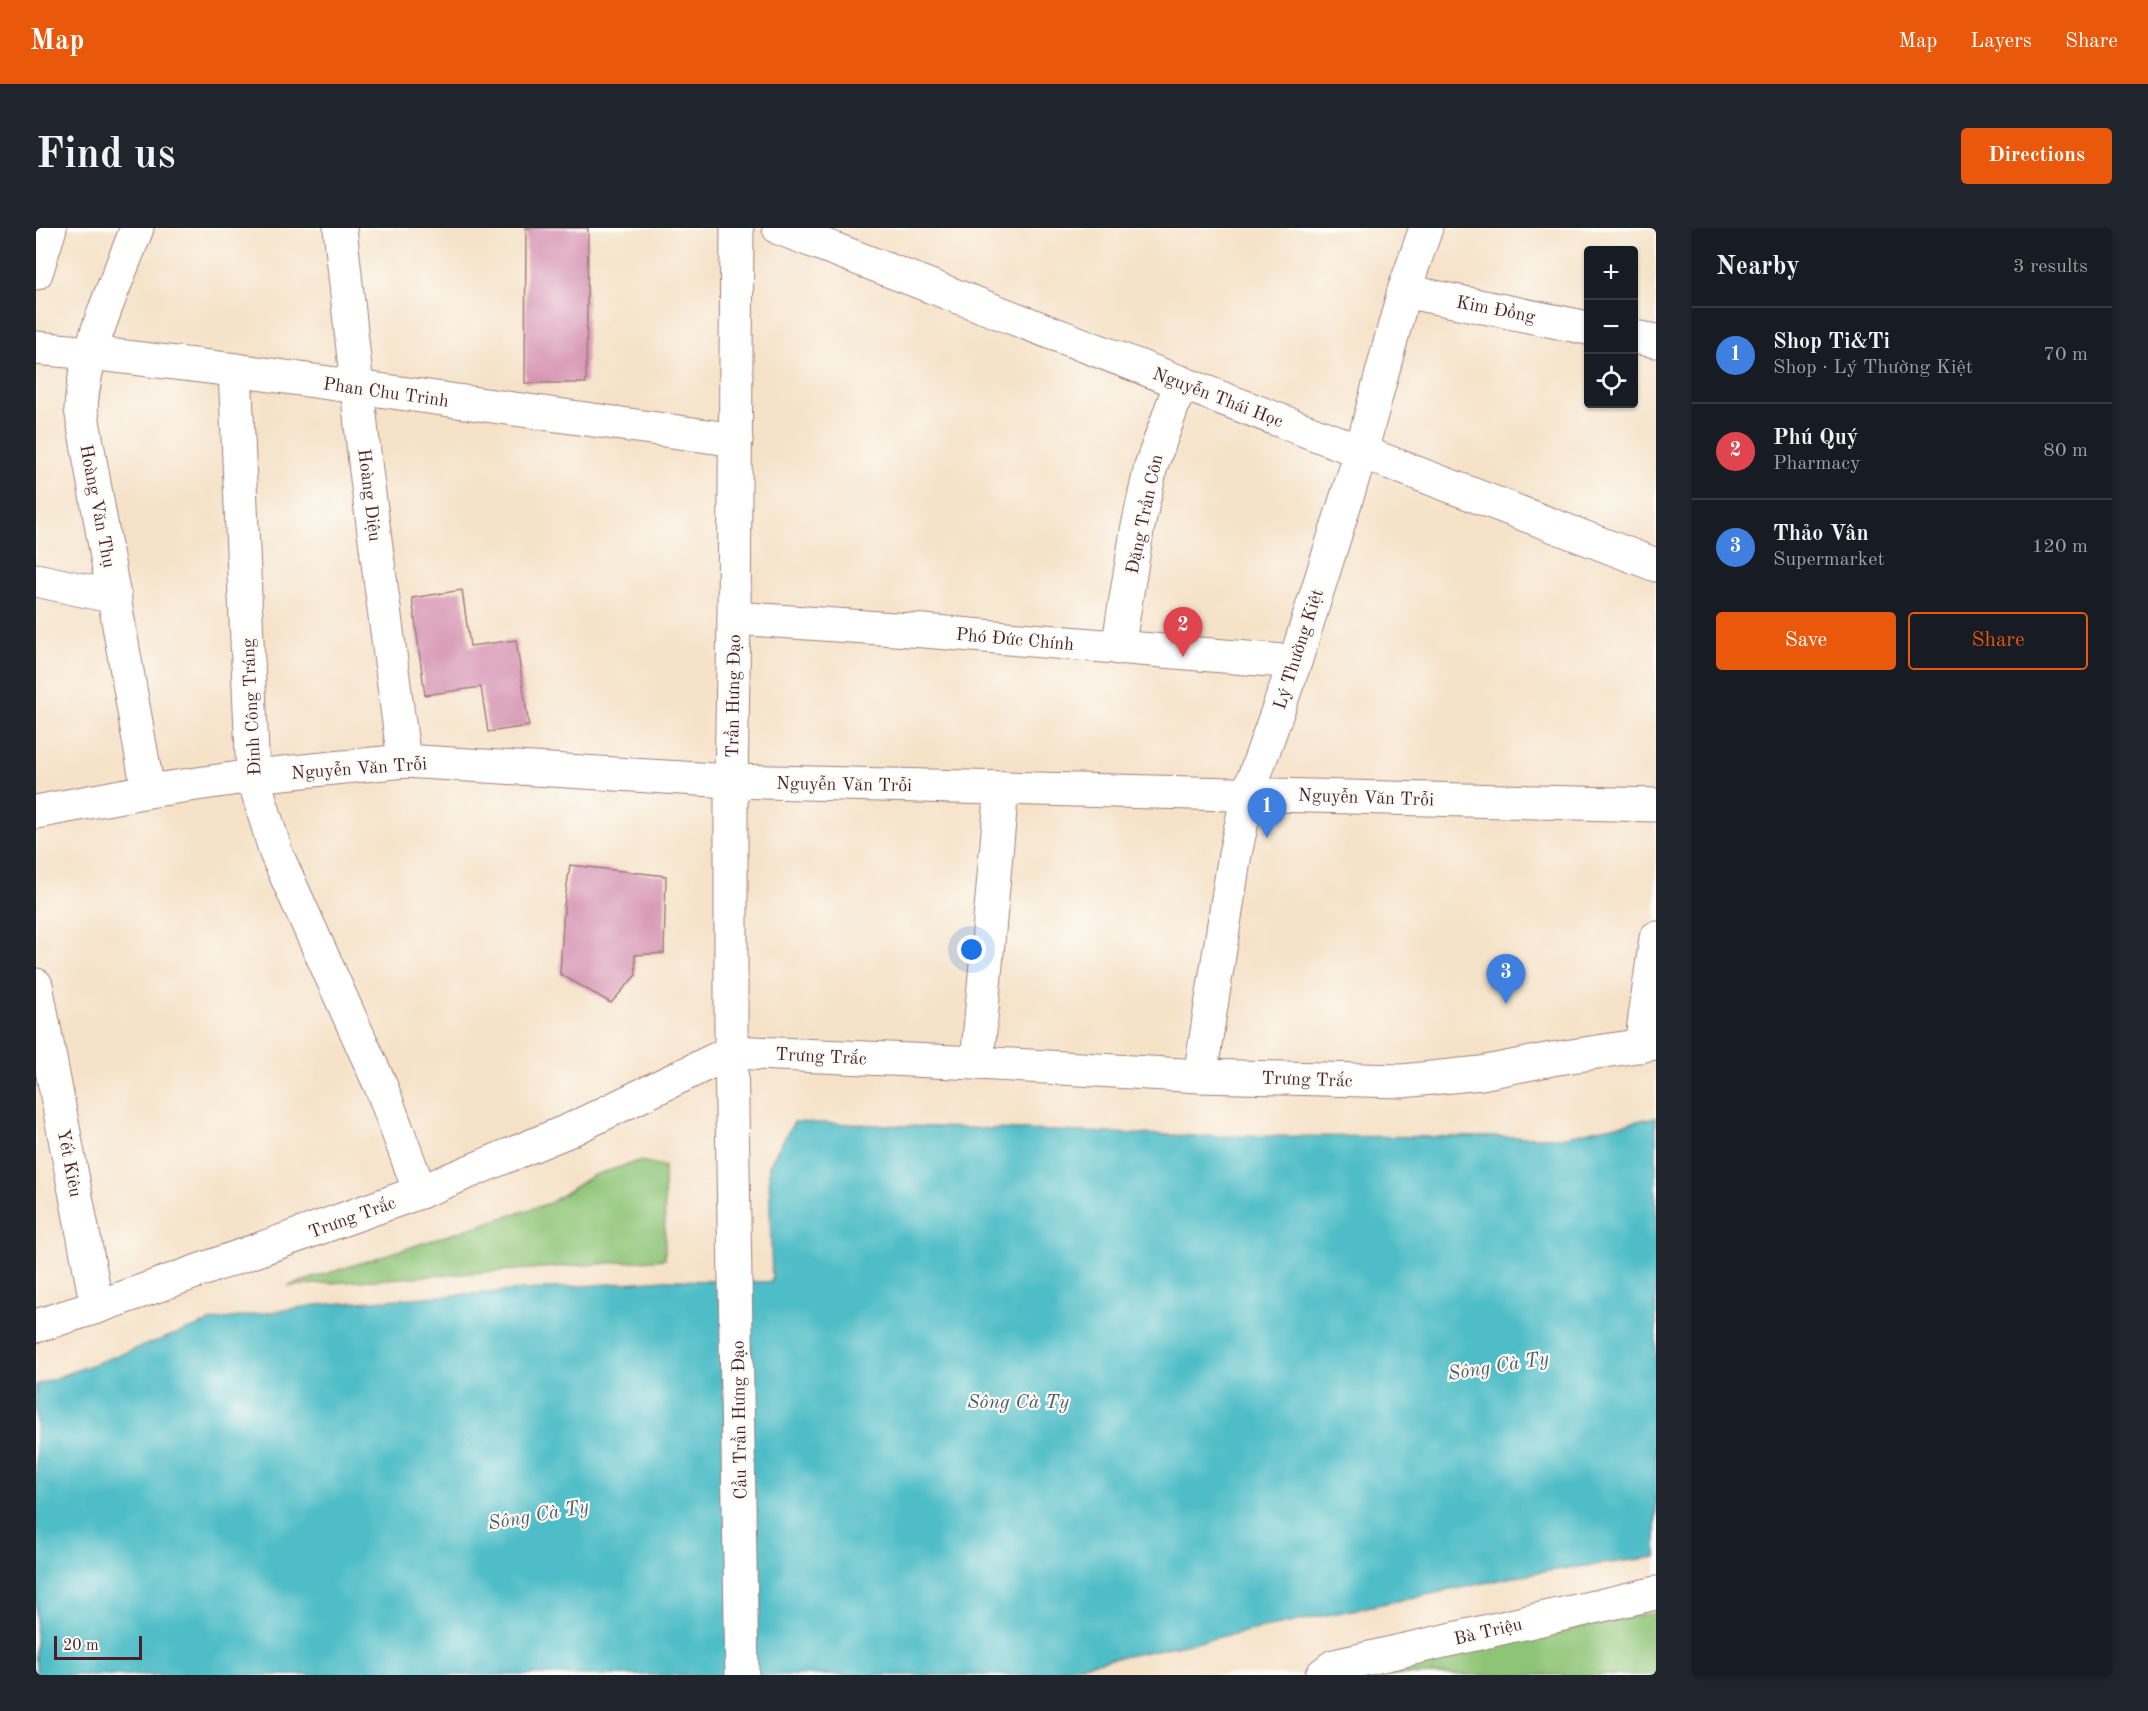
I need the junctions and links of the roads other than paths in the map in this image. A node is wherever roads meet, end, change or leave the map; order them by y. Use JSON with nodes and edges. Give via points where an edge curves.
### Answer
{"nodes":[{"id":1,"x":50,"y":228,"type":"edge"},
{"id":2,"x":137,"y":228,"type":"edge"},
{"id":3,"x":340,"y":228,"type":"edge"},
{"id":4,"x":737,"y":228,"type":"edge"},
{"id":5,"x":779,"y":228,"type":"edge"},
{"id":6,"x":1426,"y":228,"type":"edge"},
{"id":7,"x":36,"y":273,"type":"edge"},
{"id":8,"x":1404,"y":291,"type":"junction"},
{"id":9,"x":1584,"y":327,"type":"edge"},
{"id":10,"x":1638,"y":338,"type":"edge"},
{"id":11,"x":1656,"y":341,"type":"edge"},
{"id":12,"x":36,"y":348,"type":"edge"},
{"id":13,"x":91,"y":352,"type":"junction"},
{"id":14,"x":235,"y":370,"type":"junction"},
{"id":15,"x":1181,"y":382,"type":"junction"},
{"id":16,"x":358,"y":388,"type":"junction"},
{"id":17,"x":736,"y":440,"type":"junction"},
{"id":18,"x":1361,"y":452,"type":"junction"},
{"id":19,"x":1656,"y":565,"type":"edge"},
{"id":20,"x":36,"y":580,"type":"edge"},
{"id":21,"x":115,"y":597,"type":"junction"},
{"id":22,"x":734,"y":618,"type":"junction"},
{"id":23,"x":1118,"y":648,"type":"junction"},
{"id":24,"x":1295,"y":662,"type":"junction"},
{"id":25,"x":404,"y":762,"type":"junction"},
{"id":26,"x":253,"y":776,"type":"junction"},
{"id":27,"x":731,"y":781,"type":"junction"},
{"id":28,"x":1002,"y":788,"type":"junction"},
{"id":29,"x":148,"y":791,"type":"junction"},
{"id":30,"x":1248,"y":794,"type":"junction"},
{"id":31,"x":1656,"y":805,"type":"edge"},
{"id":32,"x":36,"y":812,"type":"edge"},
{"id":33,"x":1656,"y":938,"type":"edge"},
{"id":34,"x":36,"y":985,"type":"edge"},
{"id":35,"x":1648,"y":1045,"type":"edge"},
{"id":36,"x":732,"y":1052,"type":"junction"},
{"id":37,"x":977,"y":1063,"type":"junction"},
{"id":38,"x":1200,"y":1076,"type":"junction"},
{"id":39,"x":735,"y":1164,"type":"joint"},
{"id":40,"x":420,"y":1192,"type":"junction"},
{"id":41,"x":97,"y":1307,"type":"junction"},
{"id":42,"x":36,"y":1326,"type":"edge"},
{"id":43,"x":1656,"y":1593,"type":"edge"},
{"id":44,"x":742,"y":1675,"type":"edge"},
{"id":45,"x":1322,"y":1675,"type":"edge"}],
"edges":[{"from":1,"to":7,"type":"street"},
{"from":2,"to":13,"type":"street","name":"Hoàng Văn Thụ"},
{"from":3,"to":16,"type":"street","name":"Hoàng Diệu"},
{"from":4,"to":17,"type":"street","name":"Trần Hưng Đạo"},
{"from":5,"to":15,"type":"street","name":"Nguyễn Thái Học"},
{"from":6,"to":8,"type":"street","name":"Lý Thường Kiệt"},
{"from":8,"to":9,"type":"street","name":"Kim Đồng"},
{"from":8,"to":18,"type":"street","name":"Lý Thường Kiệt"},
{"from":10,"to":11,"type":"street"},
{"from":12,"to":13,"type":"street","name":"Phan Chu Trinh"},
{"from":13,"to":14,"type":"street","name":"Phan Chu Trinh"},
{"from":13,"to":21,"type":"street","name":"Hoàng Văn Thụ","via":[[81,409]]},
{"from":14,"to":16,"type":"street","name":"Phan Chu Trinh"},
{"from":14,"to":26,"type":"street","name":"Đinh Công Tráng"},
{"from":15,"to":18,"type":"street","name":"Nguyễn Thái Học"},
{"from":15,"to":23,"type":"street","name":"Đặng Trần Côn","via":[[1150,466]]},
{"from":16,"to":17,"type":"street","name":"Phan Chu Trinh"},
{"from":16,"to":25,"type":"street","name":"Hoàng Diệu"},
{"from":17,"to":22,"type":"street","name":"Trần Hưng Đạo"},
{"from":18,"to":19,"type":"street","name":"Nguyễn Thái Học"},
{"from":18,"to":24,"type":"street","name":"Lý Thường Kiệt"},
{"from":20,"to":21,"type":"street"},
{"from":21,"to":29,"type":"street","name":"Hoàng Văn Thụ"},
{"from":22,"to":23,"type":"street","name":"Phó Đức Chính"},
{"from":22,"to":27,"type":"street","name":"Trần Hưng Đạo"},
{"from":23,"to":24,"type":"street","name":"Phó Đức Chính"},
{"from":24,"to":30,"type":"street","name":"Lý Thường Kiệt"},
{"from":25,"to":26,"type":"street","name":"Nguyễn Văn Trỗi"},
{"from":25,"to":27,"type":"street","name":"Nguyễn Văn Trỗi"},
{"from":26,"to":29,"type":"street","name":"Nguyễn Văn Trỗi"},
{"from":26,"to":40,"type":"street","name":"Đinh Công Tráng","via":[[276,853],[382,1089]]},
{"from":27,"to":28,"type":"street","name":"Nguyễn Văn Trỗi"},
{"from":27,"to":36,"type":"street","name":"Trần Hưng Đạo"},
{"from":28,"to":30,"type":"street","name":"Nguyễn Văn Trỗi"},
{"from":28,"to":37,"type":"street"},
{"from":29,"to":32,"type":"street","name":"Nguyễn Văn Trỗi"},
{"from":30,"to":31,"type":"street","name":"Nguyễn Văn Trỗi"},
{"from":30,"to":38,"type":"street","name":"Lý Thường Kiệt"},
{"from":33,"to":35,"type":"street"},
{"from":34,"to":41,"type":"street","name":"Yết Kiêu"},
{"from":35,"to":38,"type":"street","name":"Trưng Trắc","via":[[1481,1073],[1402,1081]]},
{"from":36,"to":37,"type":"street","name":"Trưng Trắc"},
{"from":36,"to":39,"type":"street","name":"Trần Hưng Đạo"},
{"from":36,"to":40,"type":"street","name":"Trưng Trắc","via":[[570,1130]]},
{"from":37,"to":38,"type":"street","name":"Trưng Trắc"},
{"from":39,"to":44,"type":"street","name":"Cầu Trần Hưng Đạo"},
{"from":40,"to":41,"type":"street","name":"Trưng Trắc"},
{"from":41,"to":42,"type":"street","name":"Trưng Trắc"},
{"from":43,"to":45,"type":"street","name":"Bà Triệu","via":[[1334,1666]]}]}
